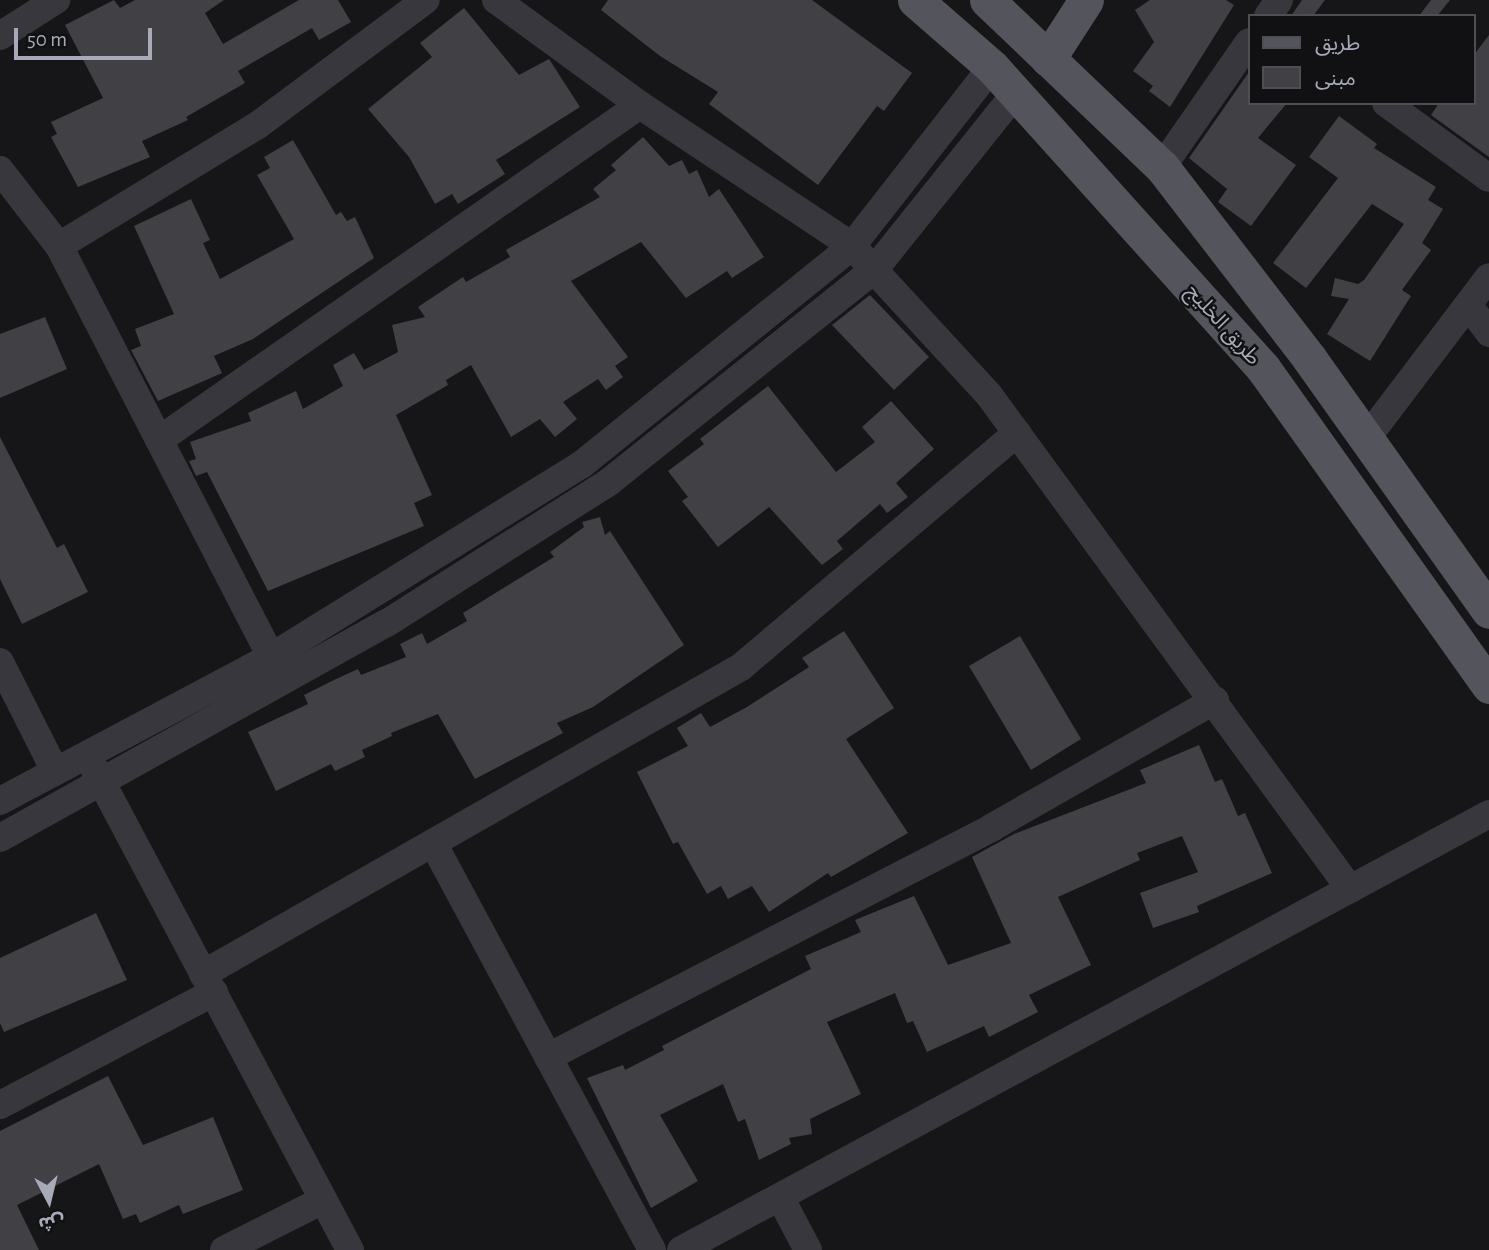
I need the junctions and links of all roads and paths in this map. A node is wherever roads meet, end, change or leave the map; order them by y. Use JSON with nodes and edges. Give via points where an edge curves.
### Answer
{"nodes":[{"id":1,"x":56,"y":0,"type":"edge"},
{"id":2,"x":426,"y":0,"type":"edge"},
{"id":3,"x":496,"y":0,"type":"edge"},
{"id":4,"x":915,"y":0,"type":"edge"},
{"id":5,"x":1086,"y":0,"type":"edge"},
{"id":6,"x":1008,"y":7,"type":"edge"},
{"id":7,"x":0,"y":36,"type":"edge"},
{"id":8,"x":1248,"y":43,"type":"edge"},
{"id":9,"x":1048,"y":59,"type":"junction"},
{"id":10,"x":992,"y":67,"type":"junction"},
{"id":11,"x":1016,"y":93,"type":"junction"},
{"id":12,"x":640,"y":105,"type":"junction"},
{"id":13,"x":1389,"y":105,"type":"edge"},
{"id":14,"x":1161,"y":167,"type":"junction"},
{"id":15,"x":0,"y":170,"type":"edge"},
{"id":16,"x":1489,"y":178,"type":"edge"},
{"id":17,"x":59,"y":246,"type":"junction"},
{"id":18,"x":852,"y":246,"type":"junction"},
{"id":19,"x":874,"y":270,"type":"junction"},
{"id":20,"x":1489,"y":277,"type":"edge"},
{"id":21,"x":1469,"y":306,"type":"junction"},
{"id":22,"x":1489,"y":333,"type":"edge"},
{"id":23,"x":1017,"y":433,"type":"junction"},
{"id":24,"x":1367,"y":439,"type":"junction"},
{"id":25,"x":159,"y":440,"type":"junction"},
{"id":26,"x":1489,"y":611,"type":"edge"},
{"id":27,"x":271,"y":657,"type":"junction"},
{"id":28,"x":0,"y":662,"type":"edge"},
{"id":29,"x":1489,"y":686,"type":"edge"},
{"id":30,"x":1214,"y":700,"type":"junction"},
{"id":31,"x":87,"y":754,"type":"junction"},
{"id":32,"x":55,"y":771,"type":"junction"},
{"id":33,"x":102,"y":783,"type":"junction"},
{"id":34,"x":0,"y":801,"type":"edge"},
{"id":35,"x":1489,"y":814,"type":"edge"},
{"id":36,"x":0,"y":838,"type":"edge"},
{"id":37,"x":433,"y":843,"type":"junction"},
{"id":38,"x":1350,"y":889,"type":"junction"},
{"id":39,"x":209,"y":983,"type":"junction"},
{"id":40,"x":548,"y":1057,"type":"junction"},
{"id":41,"x":0,"y":1105,"type":"edge"},
{"id":42,"x":779,"y":1197,"type":"junction"},
{"id":43,"x":323,"y":1200,"type":"junction"},
{"id":44,"x":224,"y":1250,"type":"edge"},
{"id":45,"x":350,"y":1250,"type":"edge"},
{"id":46,"x":652,"y":1250,"type":"edge"},
{"id":47,"x":681,"y":1250,"type":"edge"},
{"id":48,"x":808,"y":1250,"type":"edge"}],
"edges":[{"from":1,"to":7,"type":"street"},
{"from":2,"to":17,"type":"street","via":[[258,125]]},
{"from":3,"to":12,"type":"street"},
{"from":4,"to":10,"type":"main road","name":"طريق الخليج"},
{"from":5,"to":9,"type":"main road"},
{"from":6,"to":9,"type":"main road"},
{"from":8,"to":14,"type":"street"},
{"from":9,"to":14,"type":"main road"},
{"from":10,"to":11,"type":"main road","name":"طريق الخليج"},
{"from":10,"to":18,"type":"street"},
{"from":11,"to":19,"type":"street"},
{"from":11,"to":29,"type":"main road","name":"طريق الخليج","via":[[1263,368]]},
{"from":12,"to":18,"type":"street"},
{"from":12,"to":25,"type":"street"},
{"from":13,"to":16,"type":"street"},
{"from":14,"to":24,"type":"main road"},
{"from":15,"to":17,"type":"street"},
{"from":17,"to":25,"type":"street"},
{"from":18,"to":19,"type":"street"},
{"from":18,"to":27,"type":"street","via":[[581,465]]},
{"from":19,"to":23,"type":"street","via":[[989,395]]},
{"from":19,"to":33,"type":"street","via":[[609,482],[387,622]]},
{"from":20,"to":21,"type":"street"},
{"from":21,"to":22,"type":"street"},
{"from":21,"to":24,"type":"street"},
{"from":23,"to":30,"type":"street"},
{"from":23,"to":37,"type":"street","via":[[741,667]]},
{"from":24,"to":26,"type":"main road"},
{"from":25,"to":27,"type":"street"},
{"from":27,"to":31,"type":"street"},
{"from":28,"to":32,"type":"street"},
{"from":30,"to":38,"type":"street"},
{"from":30,"to":40,"type":"street","via":[[991,828]]},
{"from":31,"to":32,"type":"street"},
{"from":31,"to":33,"type":"street"},
{"from":32,"to":34,"type":"street"},
{"from":33,"to":36,"type":"street"},
{"from":33,"to":39,"type":"street"},
{"from":35,"to":38,"type":"street"},
{"from":37,"to":39,"type":"street"},
{"from":37,"to":40,"type":"street"},
{"from":38,"to":42,"type":"street"},
{"from":39,"to":41,"type":"street"},
{"from":39,"to":43,"type":"street"},
{"from":40,"to":46,"type":"street"},
{"from":42,"to":47,"type":"street"},
{"from":42,"to":48,"type":"street"},
{"from":43,"to":44,"type":"street"},
{"from":43,"to":45,"type":"street"}]}
